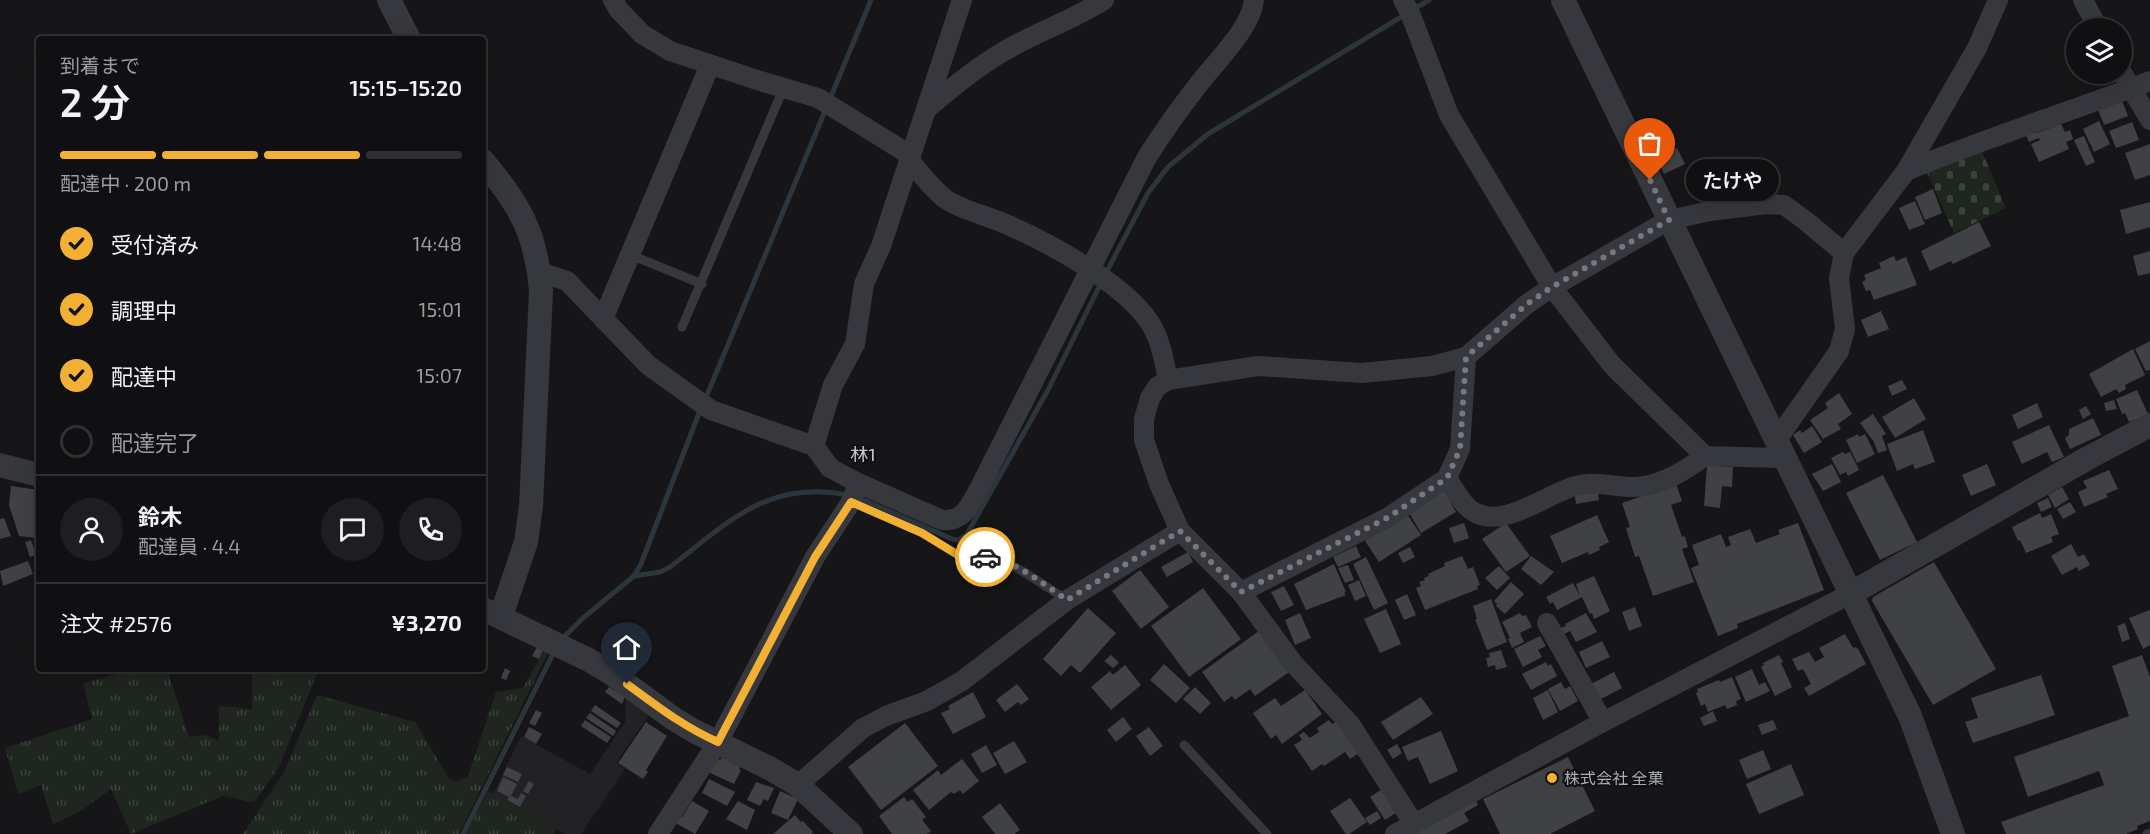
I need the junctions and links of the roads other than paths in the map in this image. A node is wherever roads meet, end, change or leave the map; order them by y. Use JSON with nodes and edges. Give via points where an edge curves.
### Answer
{"nodes":[{"id":1,"x":388,"y":0,"type":"edge"},
{"id":2,"x":612,"y":0,"type":"edge"},
{"id":3,"x":962,"y":0,"type":"edge"},
{"id":4,"x":1104,"y":0,"type":"edge"},
{"id":5,"x":1254,"y":0,"type":"edge"},
{"id":6,"x":1403,"y":0,"type":"edge"},
{"id":7,"x":1563,"y":0,"type":"edge"},
{"id":8,"x":1998,"y":0,"type":"edge"},
{"id":9,"x":2083,"y":0,"type":"edge"},
{"id":10,"x":2093,"y":18,"type":"edge"},
{"id":11,"x":407,"y":36,"type":"edge"},
{"id":12,"x":710,"y":65,"type":"junction"},
{"id":13,"x":2150,"y":81,"type":"edge"},
{"id":14,"x":2129,"y":84,"type":"edge"},
{"id":15,"x":784,"y":87,"type":"junction"},
{"id":16,"x":2131,"y":88,"type":"junction"},
{"id":17,"x":927,"y":109,"type":"junction"},
{"id":18,"x":2150,"y":120,"type":"edge"},
{"id":19,"x":910,"y":158,"type":"junction"},
{"id":20,"x":486,"y":164,"type":"edge"},
{"id":21,"x":1906,"y":171,"type":"junction"},
{"id":22,"x":1669,"y":220,"type":"junction"},
{"id":23,"x":1844,"y":253,"type":"junction"},
{"id":24,"x":631,"y":255,"type":"junction"},
{"id":25,"x":1090,"y":271,"type":"junction"},
{"id":26,"x":540,"y":272,"type":"junction"},
{"id":27,"x":702,"y":284,"type":"junction"},
{"id":28,"x":1552,"y":287,"type":"junction"},
{"id":29,"x":603,"y":319,"type":"junction"},
{"id":30,"x":682,"y":327,"type":"dead end"},
{"id":31,"x":1466,"y":357,"type":"junction"},
{"id":32,"x":1168,"y":380,"type":"junction"},
{"id":33,"x":2150,"y":425,"type":"edge"},
{"id":34,"x":814,"y":446,"type":"junction"},
{"id":35,"x":1780,"y":449,"type":"junction"},
{"id":36,"x":1705,"y":456,"type":"junction"},
{"id":37,"x":0,"y":465,"type":"edge"},
{"id":38,"x":36,"y":474,"type":"edge"},
{"id":39,"x":1447,"y":478,"type":"junction"},
{"id":40,"x":858,"y":483,"type":"junction"},
{"id":41,"x":851,"y":502,"type":"junction"},
{"id":42,"x":1180,"y":531,"type":"junction"},
{"id":43,"x":1241,"y":592,"type":"junction"},
{"id":44,"x":1850,"y":594,"type":"junction"},
{"id":45,"x":1067,"y":600,"type":"junction"},
{"id":46,"x":492,"y":613,"type":"edge"},
{"id":47,"x":1547,"y":623,"type":"dead end"},
{"id":48,"x":1603,"y":722,"type":"junction"},
{"id":49,"x":718,"y":742,"type":"junction"},
{"id":50,"x":1184,"y":745,"type":"dead end"},
{"id":51,"x":798,"y":785,"type":"junction"},
{"id":52,"x":1414,"y":824,"type":"junction"},
{"id":53,"x":658,"y":834,"type":"edge"},
{"id":54,"x":850,"y":834,"type":"edge"},
{"id":55,"x":1267,"y":834,"type":"edge"},
{"id":56,"x":1395,"y":834,"type":"edge"},
{"id":57,"x":1953,"y":834,"type":"edge"}],
"edges":[{"from":1,"to":11,"type":"street"},
{"from":2,"to":12,"type":"street","via":[[642,34],[670,51]]},
{"from":3,"to":17,"type":"street"},
{"from":4,"to":17,"type":"street","via":[[1000,53]]},
{"from":5,"to":25,"type":"street","via":[[1242,30],[1147,157]]},
{"from":6,"to":28,"type":"street","via":[[1449,115]]},
{"from":7,"to":22,"type":"street"},
{"from":8,"to":21,"type":"street","via":[[1977,48]]},
{"from":9,"to":10,"type":"street"},
{"from":12,"to":15,"type":"street"},
{"from":12,"to":24,"type":"street"},
{"from":13,"to":16,"type":"street"},
{"from":14,"to":16,"type":"street"},
{"from":15,"to":19,"type":"street","via":[[818,98]]},
{"from":15,"to":27,"type":"lane"},
{"from":16,"to":18,"type":"street"},
{"from":16,"to":21,"type":"street"},
{"from":17,"to":19,"type":"street"},
{"from":19,"to":25,"type":"street","via":[[946,200],[1009,225]]},
{"from":19,"to":34,"type":"street","via":[[864,284],[855,344],[833,385]]},
{"from":20,"to":26,"type":"street","via":[[518,207],[532,237]]},
{"from":21,"to":23,"type":"street"},
{"from":22,"to":23,"type":"street","via":[[1733,208],[1784,205]]},
{"from":22,"to":28,"type":"street"},
{"from":22,"to":35,"type":"street"},
{"from":23,"to":35,"type":"street","via":[[1839,279],[1845,328],[1839,351]]},
{"from":24,"to":27,"type":"lane"},
{"from":24,"to":29,"type":"street"},
{"from":25,"to":32,"type":"street","via":[[1138,306],[1160,345]]},
{"from":25,"to":40,"type":"street","via":[[962,516],[942,520]]},
{"from":26,"to":29,"type":"street","via":[[567,281]]},
{"from":26,"to":46,"type":"street","via":[[531,506],[526,542]]},
{"from":27,"to":30,"type":"lane"},
{"from":28,"to":31,"type":"street"},
{"from":28,"to":36,"type":"street","via":[[1612,365]]},
{"from":29,"to":34,"type":"street","via":[[648,365],[711,410]]},
{"from":31,"to":32,"type":"street","via":[[1432,366],[1362,373],[1258,366]]},
{"from":31,"to":39,"type":"street","via":[[1460,449]]},
{"from":32,"to":42,"type":"street","via":[[1156,387],[1150,398],[1144,440]]},
{"from":33,"to":44,"type":"street"},
{"from":34,"to":40,"type":"street","via":[[830,468]]},
{"from":35,"to":36,"type":"street"},
{"from":35,"to":44,"type":"street"},
{"from":36,"to":39,"type":"street","via":[[1658,483],[1631,487],[1581,484],[1508,516],[1476,513]]},
{"from":37,"to":38,"type":"street"},
{"from":39,"to":43,"type":"street","via":[[1387,518]]},
{"from":40,"to":41,"type":"street"},
{"from":41,"to":45,"type":"lane","via":[[922,533],[958,555],[997,558]]},
{"from":41,"to":49,"type":"street","via":[[815,557]]},
{"from":42,"to":43,"type":"street"},
{"from":42,"to":45,"type":"street"},
{"from":43,"to":52,"type":"street","via":[[1293,663],[1350,724]]},
{"from":44,"to":48,"type":"street"},
{"from":44,"to":57,"type":"street","via":[[1910,716]]},
{"from":45,"to":51,"type":"street","via":[[962,681],[927,701],[863,728]]},
{"from":46,"to":49,"type":"street","via":[[589,660],[694,732]]},
{"from":47,"to":48,"type":"street"},
{"from":48,"to":52,"type":"street"},
{"from":49,"to":51,"type":"street"},
{"from":49,"to":53,"type":"street"},
{"from":50,"to":55,"type":"lane"},
{"from":51,"to":54,"type":"street"},
{"from":52,"to":56,"type":"street"}]}
